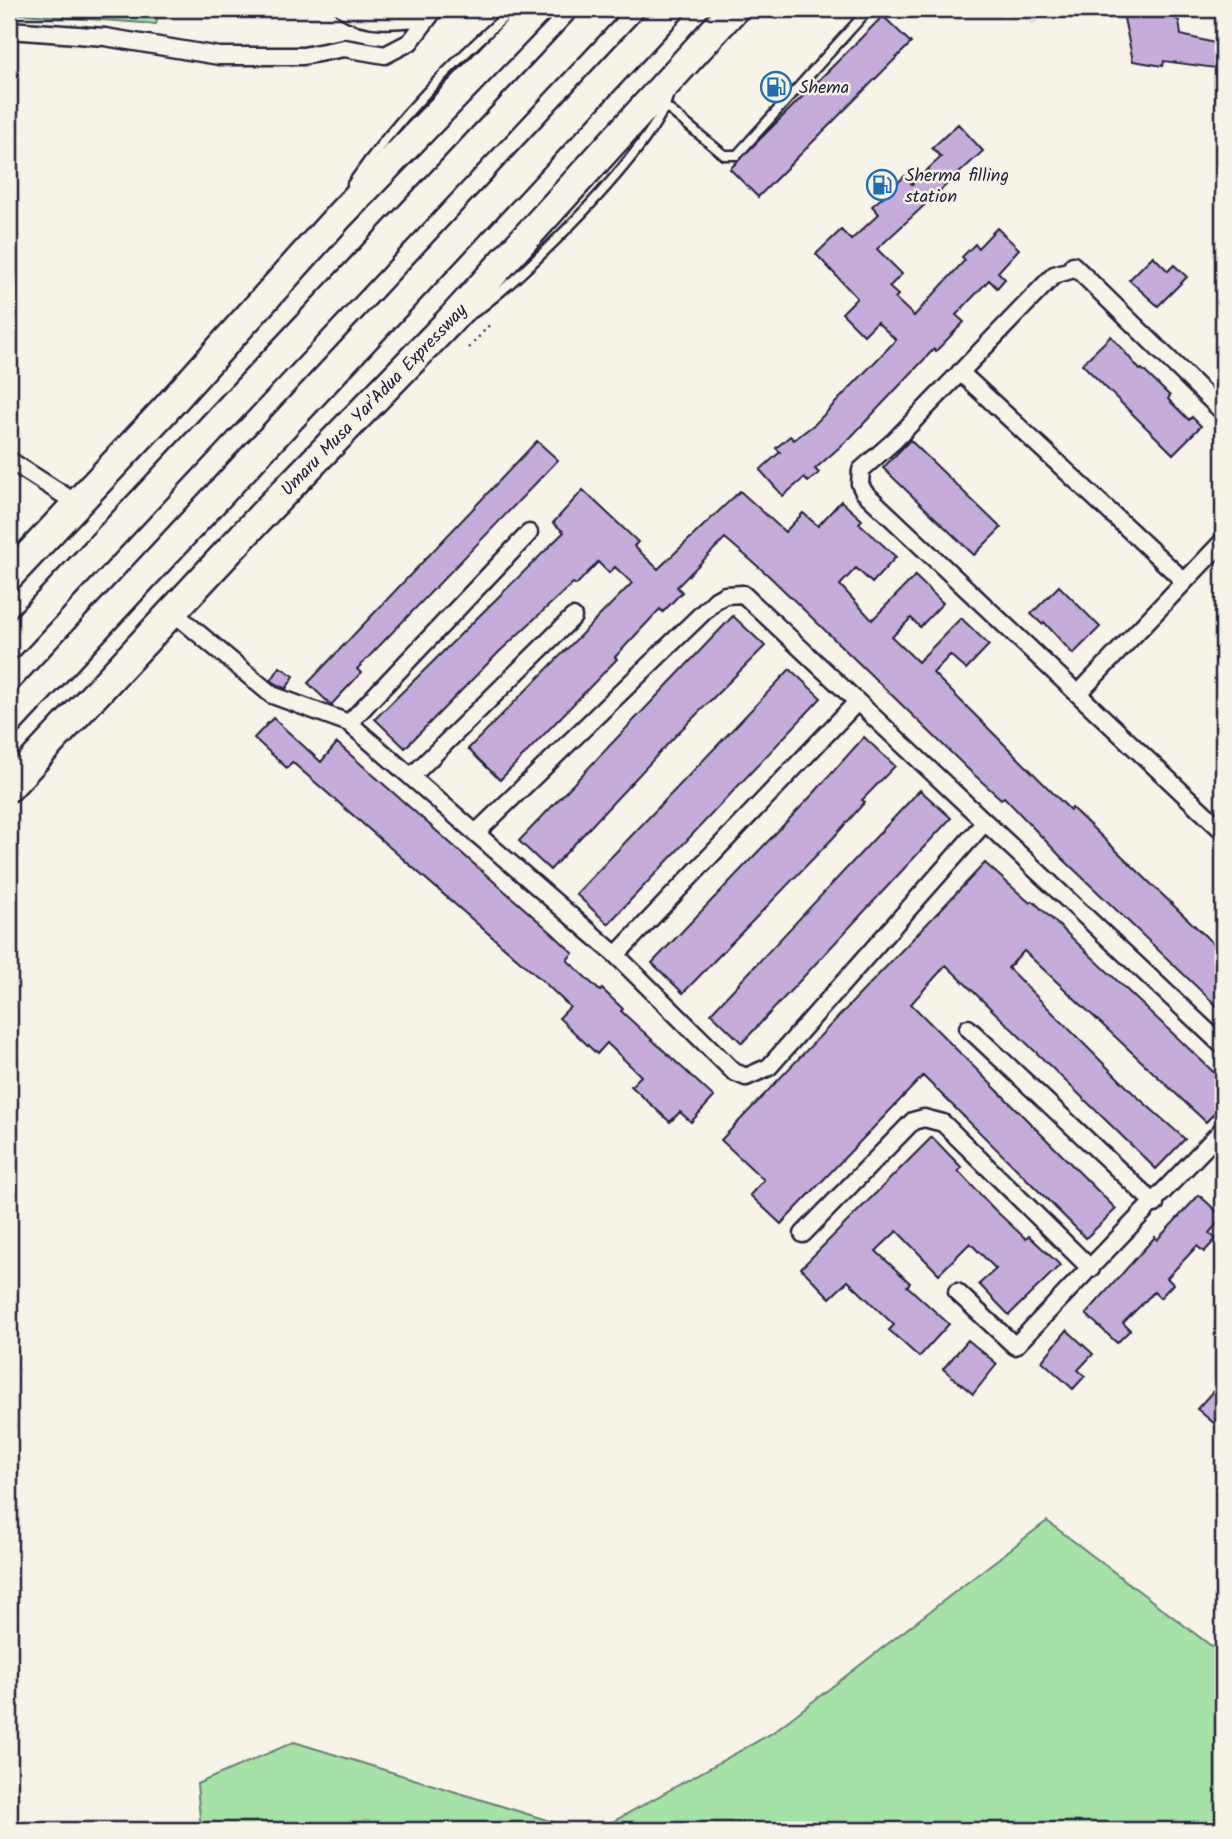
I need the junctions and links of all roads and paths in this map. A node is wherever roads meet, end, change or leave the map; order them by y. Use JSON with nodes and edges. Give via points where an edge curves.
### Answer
{"nodes":[{"id":1,"x":344,"y":9,"type":"edge"},
{"id":2,"x":513,"y":9,"type":"edge"},
{"id":3,"x":538,"y":9,"type":"edge"},
{"id":4,"x":604,"y":9,"type":"edge"},
{"id":5,"x":670,"y":9,"type":"edge"},
{"id":6,"x":734,"y":9,"type":"edge"},
{"id":7,"x":869,"y":9,"type":"edge"},
{"id":8,"x":431,"y":13,"type":"edge"},
{"id":9,"x":9,"y":30,"type":"edge"},
{"id":10,"x":672,"y":78,"type":"junction"},
{"id":11,"x":666,"y":107,"type":"junction"},
{"id":12,"x":340,"y":215,"type":"junction"},
{"id":13,"x":448,"y":323,"type":"junction"},
{"id":14,"x":491,"y":323,"type":"dead end"},
{"id":15,"x":469,"y":348,"type":"dead end"},
{"id":16,"x":960,"y":372,"type":"junction"},
{"id":17,"x":1223,"y":412,"type":"edge"},
{"id":18,"x":9,"y":460,"type":"edge"},
{"id":19,"x":76,"y":503,"type":"junction"},
{"id":20,"x":529,"y":533,"type":"dead end"},
{"id":21,"x":1223,"y":541,"type":"edge"},
{"id":22,"x":9,"y":576,"type":"edge"},
{"id":23,"x":1184,"y":581,"type":"junction"},
{"id":24,"x":173,"y":612,"type":"junction"},
{"id":25,"x":573,"y":617,"type":"dead end"},
{"id":26,"x":9,"y":645,"type":"edge"},
{"id":27,"x":1079,"y":692,"type":"junction"},
{"id":28,"x":856,"y":703,"type":"junction"},
{"id":29,"x":9,"y":721,"type":"edge"},
{"id":30,"x":349,"y":723,"type":"junction"},
{"id":31,"x":411,"y":776,"type":"junction"},
{"id":32,"x":9,"y":787,"type":"edge"},
{"id":33,"x":985,"y":822,"type":"junction"},
{"id":34,"x":1223,"y":831,"type":"edge"},
{"id":35,"x":477,"y":832,"type":"junction"},
{"id":36,"x":616,"y":955,"type":"junction"},
{"id":37,"x":968,"y":1028,"type":"dead end"},
{"id":38,"x":1223,"y":1046,"type":"edge"},
{"id":39,"x":1223,"y":1129,"type":"edge"},
{"id":40,"x":1155,"y":1204,"type":"junction"},
{"id":41,"x":803,"y":1234,"type":"dead end"},
{"id":42,"x":1091,"y":1269,"type":"junction"},
{"id":43,"x":957,"y":1292,"type":"dead end"}],
"edges":[{"from":1,"to":8,"type":"street","via":[[354,15],[394,21]]},
{"from":2,"to":12,"type":"lane","via":[[396,125],[352,184]]},
{"from":3,"to":12,"type":"highway"},
{"from":4,"to":26,"type":"highway"},
{"from":5,"to":29,"type":"highway"},
{"from":6,"to":10,"type":"highway","name":"Umaru Musa Yar'Adua Expressway"},
{"from":7,"to":11,"type":"lane","via":[[737,155],[724,155]]},
{"from":8,"to":9,"type":"street","via":[[410,42],[385,55],[344,48],[303,56],[219,56],[105,37]]},
{"from":10,"to":11,"type":"lane"},
{"from":10,"to":13,"type":"highway","name":"Umaru Musa Yar'Adua Expressway","via":[[625,124]]},
{"from":11,"to":13,"type":"lane","via":[[606,185],[541,256],[492,300]]},
{"from":12,"to":19,"type":"highway"},
{"from":13,"to":24,"type":"highway","name":"Umaru Musa Yar'Adua Expressway"},
{"from":14,"to":15,"type":"path"},
{"from":16,"to":17,"type":"street","via":[[1054,275],[1073,265]]},
{"from":16,"to":23,"type":"street"},
{"from":16,"to":27,"type":"street","via":[[862,470],[860,484]]},
{"from":18,"to":19,"type":"street"},
{"from":19,"to":22,"type":"highway"},
{"from":20,"to":30,"type":"street"},
{"from":21,"to":23,"type":"street"},
{"from":23,"to":27,"type":"street"},
{"from":24,"to":30,"type":"street","via":[[272,695]]},
{"from":24,"to":32,"type":"highway","name":"Umaru Musa Yar'Adua Expressway"},
{"from":25,"to":31,"type":"street"},
{"from":27,"to":34,"type":"street"},
{"from":28,"to":33,"type":"street"},
{"from":28,"to":35,"type":"street","via":[[743,594],[725,595]]},
{"from":28,"to":36,"type":"street"},
{"from":30,"to":31,"type":"street"},
{"from":31,"to":35,"type":"street"},
{"from":33,"to":36,"type":"street","via":[[758,1074],[746,1077],[734,1072]]},
{"from":33,"to":38,"type":"street"},
{"from":35,"to":36,"type":"street"},
{"from":37,"to":40,"type":"street"},
{"from":39,"to":40,"type":"street"},
{"from":40,"to":42,"type":"street"},
{"from":41,"to":42,"type":"street","via":[[913,1121],[933,1119]]},
{"from":42,"to":43,"type":"street","via":[[1015,1346]]}]}
